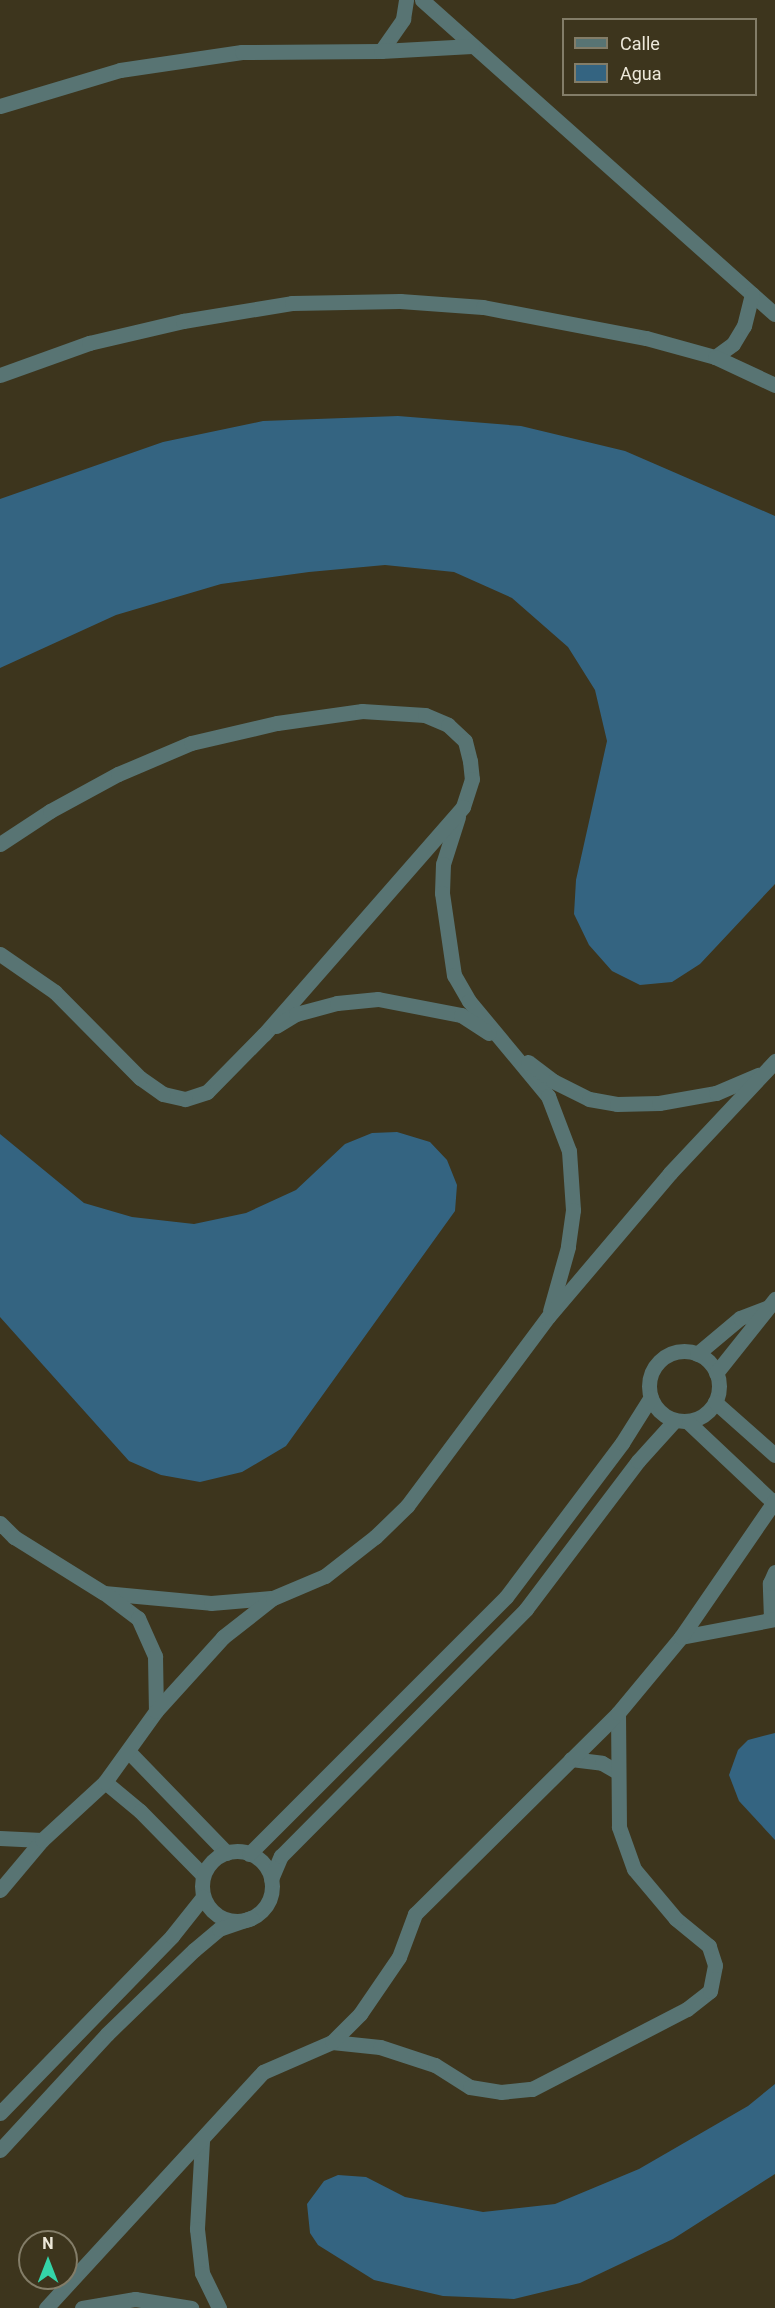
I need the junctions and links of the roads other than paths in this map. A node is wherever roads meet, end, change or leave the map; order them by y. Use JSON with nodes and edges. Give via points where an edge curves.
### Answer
{"nodes":[{"id":1,"x":406,"y":0,"type":"edge"},
{"id":2,"x":422,"y":0,"type":"edge"},
{"id":3,"x":472,"y":46,"type":"junction"},
{"id":4,"x":381,"y":51,"type":"junction"},
{"id":5,"x":0,"y":106,"type":"edge"},
{"id":6,"x":752,"y":294,"type":"junction"},
{"id":7,"x":775,"y":314,"type":"edge"},
{"id":8,"x":715,"y":357,"type":"junction"},
{"id":9,"x":0,"y":375,"type":"edge"},
{"id":10,"x":775,"y":385,"type":"edge"},
{"id":11,"x":463,"y":807,"type":"junction"},
{"id":12,"x":0,"y":844,"type":"edge"},
{"id":13,"x":0,"y":954,"type":"edge"},
{"id":14,"x":264,"y":1034,"type":"junction"},
{"id":15,"x":502,"y":1042,"type":"junction"},
{"id":16,"x":775,"y":1061,"type":"edge"},
{"id":17,"x":763,"y":1073,"type":"junction"},
{"id":18,"x":771,"y":1303,"type":"edge"},
{"id":19,"x":548,"y":1317,"type":"junction"},
{"id":20,"x":697,"y":1354,"type":"junction"},
{"id":21,"x":716,"y":1373,"type":"junction"},
{"id":22,"x":651,"y":1397,"type":"junction"},
{"id":23,"x":715,"y":1402,"type":"junction"},
{"id":24,"x":681,"y":1420,"type":"junction"},
{"id":25,"x":775,"y":1455,"type":"edge"},
{"id":26,"x":774,"y":1501,"type":"edge"},
{"id":27,"x":0,"y":1522,"type":"edge"},
{"id":28,"x":775,"y":1572,"type":"edge"},
{"id":29,"x":104,"y":1593,"type":"junction"},
{"id":30,"x":273,"y":1598,"type":"junction"},
{"id":31,"x":773,"y":1619,"type":"edge"},
{"id":32,"x":681,"y":1637,"type":"junction"},
{"id":33,"x":156,"y":1711,"type":"junction"},
{"id":34,"x":618,"y":1713,"type":"junction"},
{"id":35,"x":128,"y":1751,"type":"junction"},
{"id":36,"x":572,"y":1759,"type":"junction"},
{"id":37,"x":616,"y":1771,"type":"junction"},
{"id":38,"x":105,"y":1782,"type":"junction"},
{"id":39,"x":0,"y":1838,"type":"edge"},
{"id":40,"x":42,"y":1840,"type":"junction"},
{"id":41,"x":227,"y":1853,"type":"junction"},
{"id":42,"x":249,"y":1854,"type":"junction"},
{"id":43,"x":203,"y":1875,"type":"junction"},
{"id":44,"x":271,"y":1879,"type":"junction"},
{"id":45,"x":0,"y":1890,"type":"edge"},
{"id":46,"x":203,"y":1898,"type":"junction"},
{"id":47,"x":251,"y":1918,"type":"junction"},
{"id":48,"x":332,"y":2042,"type":"junction"},
{"id":49,"x":0,"y":2113,"type":"edge"},
{"id":50,"x":202,"y":2141,"type":"junction"},
{"id":51,"x":0,"y":2150,"type":"edge"},
{"id":52,"x":46,"y":2308,"type":"edge"},
{"id":53,"x":82,"y":2308,"type":"edge"},
{"id":54,"x":191,"y":2308,"type":"edge"},
{"id":55,"x":219,"y":2308,"type":"edge"}],
"edges":[{"from":1,"to":4,"type":"street","via":[[403,19]]},
{"from":2,"to":3,"type":"street"},
{"from":3,"to":4,"type":"street"},
{"from":3,"to":6,"type":"street"},
{"from":4,"to":5,"type":"street","via":[[242,52],[120,70]]},
{"from":6,"to":7,"type":"street"},
{"from":6,"to":8,"type":"street","via":[[744,326],[733,344]]},
{"from":8,"to":9,"type":"street","via":[[564,320],[483,307],[400,300],[303,302],[183,321],[88,343]]},
{"from":8,"to":10,"type":"street"},
{"from":11,"to":12,"type":"street","via":[[472,779],[465,741],[448,725],[424,715],[362,711],[277,723],[191,743],[118,774]]},
{"from":11,"to":14,"type":"street"},
{"from":11,"to":15,"type":"street","via":[[443,864],[442,893],[454,975]]},
{"from":13,"to":14,"type":"street","via":[[55,992],[140,1078],[162,1094],[185,1099],[207,1092]]},
{"from":14,"to":15,"type":"street","via":[[296,1014],[337,1003],[378,999],[461,1014]]},
{"from":15,"to":17,"type":"street","via":[[553,1081],[589,1099],[616,1104],[659,1103],[716,1093]]},
{"from":15,"to":19,"type":"street","via":[[548,1096],[569,1151],[573,1210],[568,1247]]},
{"from":16,"to":17,"type":"street"},
{"from":17,"to":19,"type":"street","via":[[670,1173]]},
{"from":18,"to":20,"type":"street","via":[[740,1318]]},
{"from":18,"to":21,"type":"street"},
{"from":19,"to":30,"type":"street","via":[[408,1506],[325,1576]]},
{"from":20,"to":21,"type":"street"},
{"from":20,"to":22,"type":"street","via":[[686,1351],[664,1358],[651,1375]]},
{"from":21,"to":23,"type":"street","via":[[719,1390]]},
{"from":22,"to":24,"type":"street","via":[[664,1415]]},
{"from":22,"to":42,"type":"street","via":[[622,1443],[506,1597]]},
{"from":23,"to":24,"type":"street","via":[[708,1411]]},
{"from":23,"to":25,"type":"street"},
{"from":24,"to":26,"type":"street"},
{"from":24,"to":44,"type":"street","via":[[638,1461],[526,1609],[281,1856]]},
{"from":26,"to":32,"type":"street"},
{"from":27,"to":29,"type":"street","via":[[14,1537]]},
{"from":28,"to":31,"type":"street","via":[[770,1583]]},
{"from":29,"to":30,"type":"street","via":[[211,1603]]},
{"from":29,"to":33,"type":"street","via":[[138,1618],[155,1656]]},
{"from":30,"to":33,"type":"street","via":[[224,1637]]},
{"from":31,"to":32,"type":"street"},
{"from":32,"to":34,"type":"street"},
{"from":33,"to":35,"type":"street"},
{"from":34,"to":36,"type":"street"},
{"from":34,"to":37,"type":"street"},
{"from":35,"to":38,"type":"street"},
{"from":35,"to":41,"type":"street"},
{"from":36,"to":37,"type":"street","via":[[602,1763]]},
{"from":36,"to":48,"type":"street","via":[[415,1914],[399,1957],[360,2013]]},
{"from":37,"to":48,"type":"street","via":[[619,1827],[634,1869],[676,1919],[709,1946],[715,1965],[710,1991],[687,2009],[532,2089],[501,2092],[470,2087],[435,2065],[380,2047]]},
{"from":38,"to":40,"type":"street"},
{"from":38,"to":43,"type":"street","via":[[140,1810]]},
{"from":39,"to":40,"type":"street"},
{"from":40,"to":45,"type":"street"},
{"from":41,"to":42,"type":"street"},
{"from":41,"to":43,"type":"street","via":[[217,1858]]},
{"from":42,"to":44,"type":"street","via":[[259,1859]]},
{"from":43,"to":46,"type":"street"},
{"from":44,"to":47,"type":"street","via":[[268,1902]]},
{"from":46,"to":47,"type":"street","via":[[217,1915],[228,1920]]},
{"from":46,"to":49,"type":"street","via":[[172,1936]]},
{"from":47,"to":51,"type":"street","via":[[219,1929],[194,1950],[107,2034]]},
{"from":48,"to":50,"type":"street","via":[[263,2072],[225,2110]]},
{"from":50,"to":52,"type":"street","via":[[171,2168]]},
{"from":50,"to":55,"type":"street","via":[[197,2229],[202,2273]]},
{"from":53,"to":54,"type":"street","via":[[135,2299]]}]}
